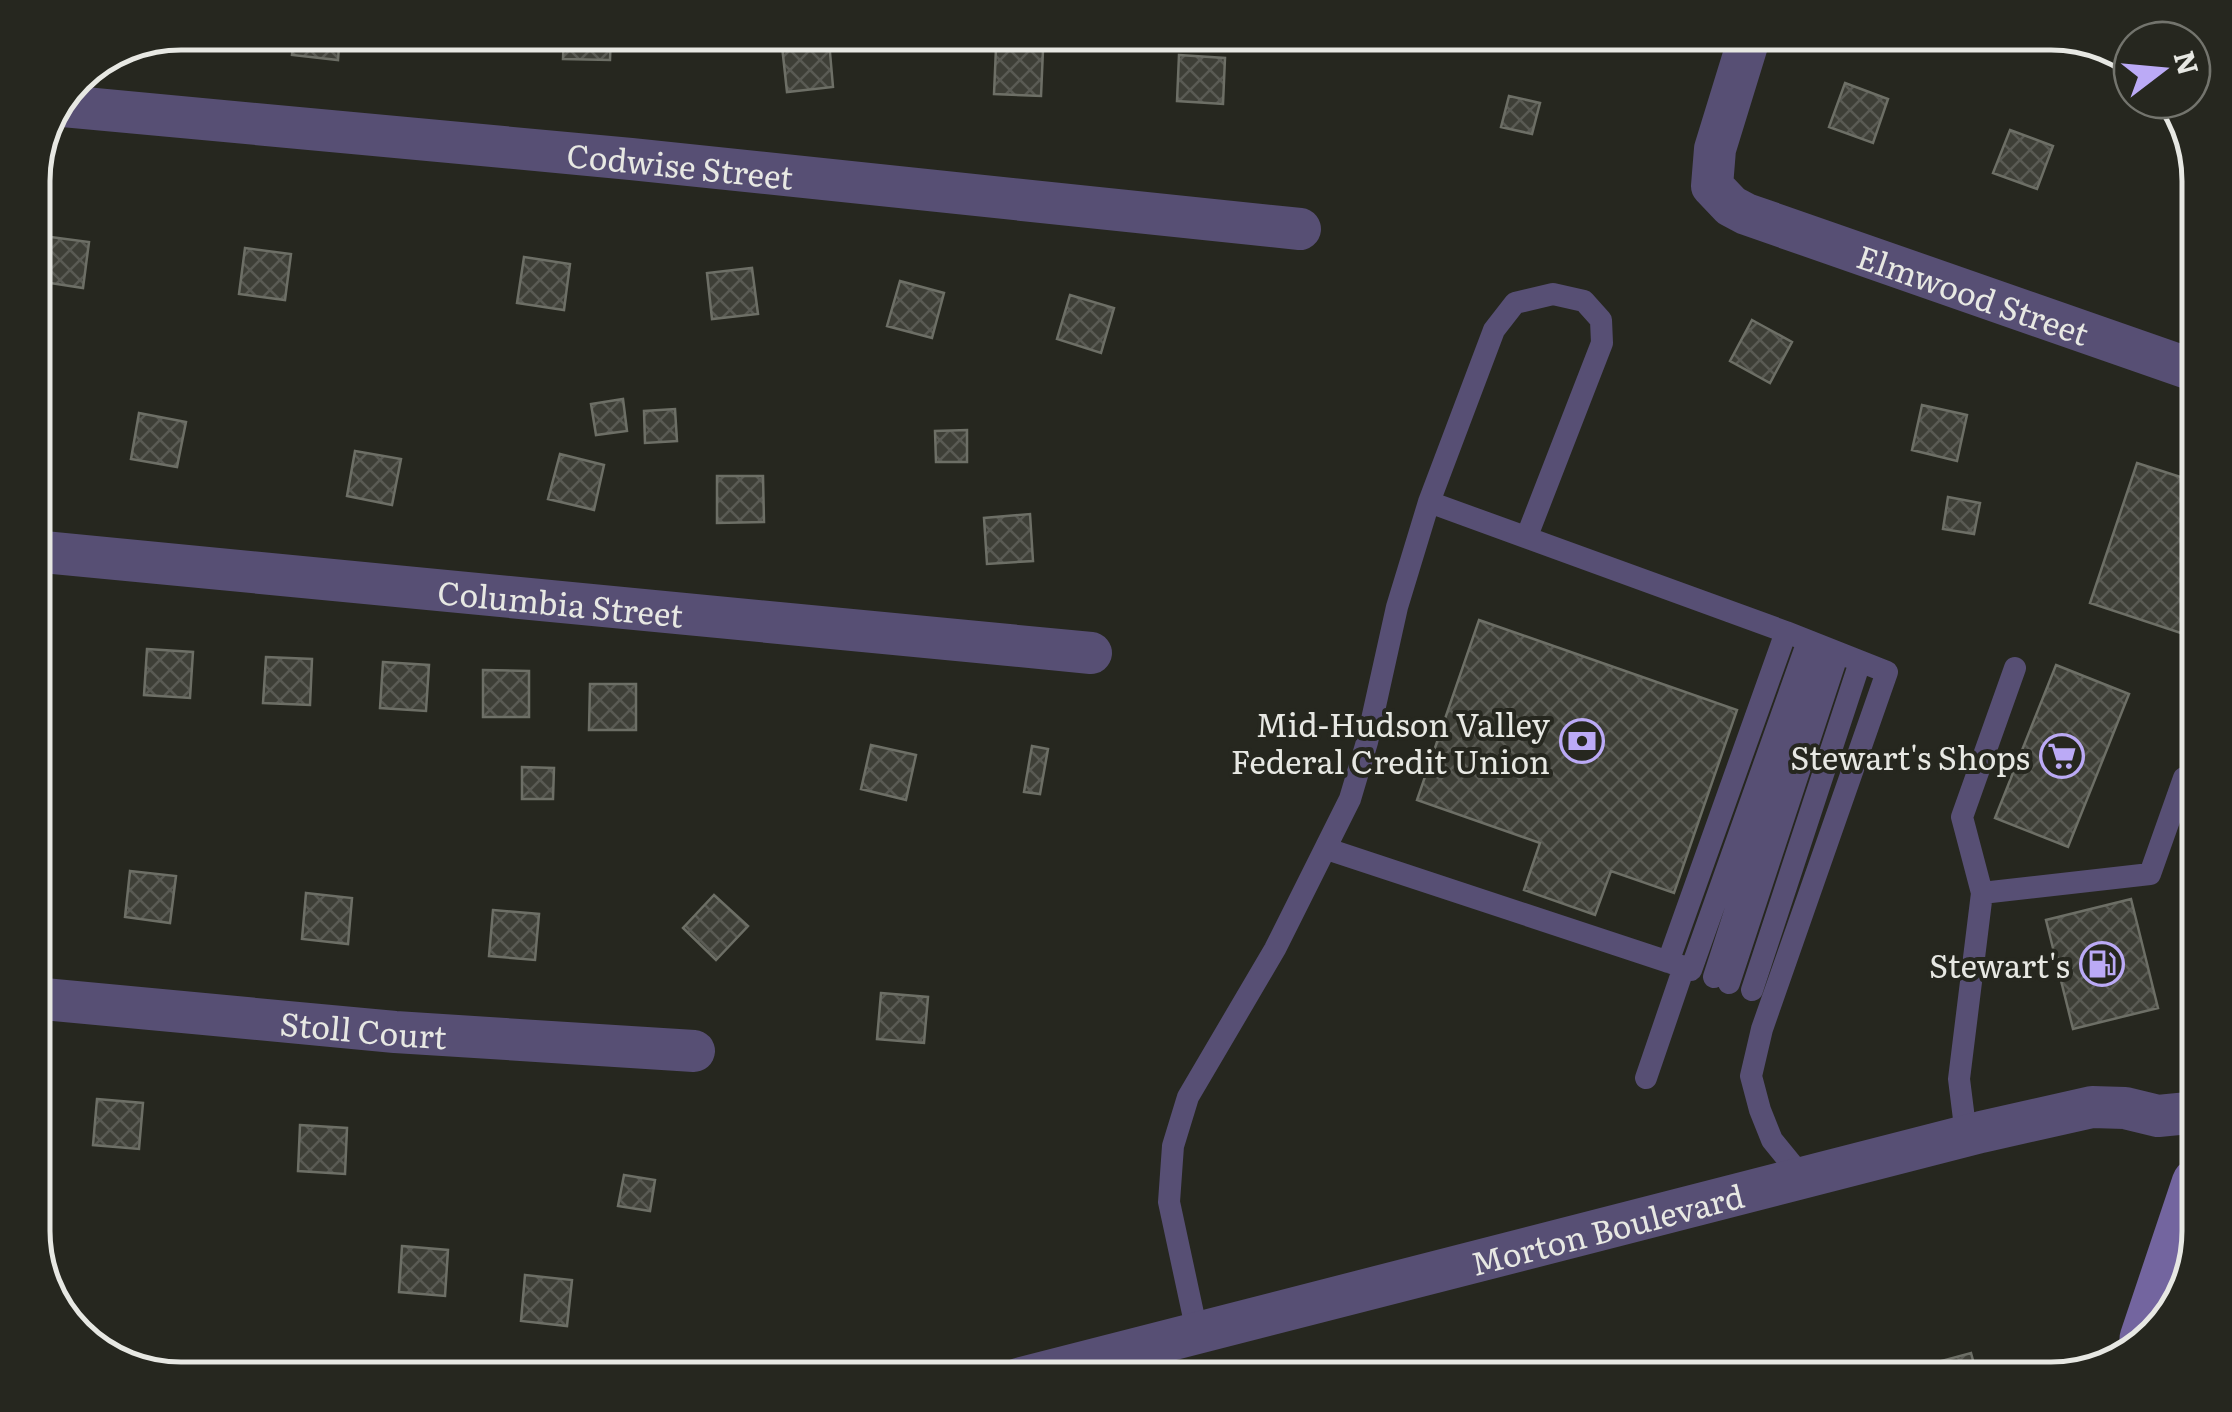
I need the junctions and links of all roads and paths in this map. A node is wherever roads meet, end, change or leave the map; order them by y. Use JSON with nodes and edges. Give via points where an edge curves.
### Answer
{"nodes":[{"id":1,"x":1745,"y":50,"type":"edge"},
{"id":2,"x":73,"y":107,"type":"edge"},
{"id":3,"x":1300,"y":228,"type":"dead end"},
{"id":4,"x":2182,"y":366,"type":"edge"},
{"id":5,"x":1430,"y":502,"type":"junction"},
{"id":6,"x":1527,"y":536,"type":"junction"},
{"id":7,"x":50,"y":552,"type":"edge"},
{"id":8,"x":1823,"y":647,"type":"junction"},
{"id":9,"x":1091,"y":653,"type":"dead end"},
{"id":10,"x":2015,"y":668,"type":"dead end"},
{"id":11,"x":2182,"y":784,"type":"edge"},
{"id":12,"x":1327,"y":849,"type":"junction"},
{"id":13,"x":1982,"y":892,"type":"junction"},
{"id":14,"x":1716,"y":978,"type":"junction"},
{"id":15,"x":50,"y":1000,"type":"edge"},
{"id":16,"x":694,"y":1051,"type":"dead end"},
{"id":17,"x":1646,"y":1078,"type":"dead end"},
{"id":18,"x":2182,"y":1114,"type":"edge"},
{"id":19,"x":1966,"y":1136,"type":"junction"},
{"id":20,"x":1803,"y":1178,"type":"junction"},
{"id":21,"x":2182,"y":1238,"type":"edge"},
{"id":22,"x":2158,"y":1306,"type":"edge"},
{"id":23,"x":1196,"y":1332,"type":"junction"},
{"id":24,"x":1085,"y":1362,"type":"edge"}],
"edges":[{"from":1,"to":4,"type":"street","name":"Elmwood Street","via":[[1715,148],[1712,186],[1731,206]]},
{"from":2,"to":3,"type":"street","name":"Codwise Street"},
{"from":5,"to":6,"type":"lane"},
{"from":5,"to":6,"type":"lane","via":[[1494,330],[1515,303],[1554,294],[1584,301],[1601,320],[1602,343]]},
{"from":5,"to":12,"type":"lane","via":[[1350,800]]},
{"from":6,"to":8,"type":"lane"},
{"from":7,"to":9,"type":"street","name":"Columbia Street"},
{"from":8,"to":14,"type":"lane"},
{"from":8,"to":14,"type":"lane"},
{"from":8,"to":14,"type":"lane","via":[[1887,672]]},
{"from":10,"to":13,"type":"lane","via":[[1962,817]]},
{"from":11,"to":13,"type":"lane","via":[[2150,874]]},
{"from":12,"to":14,"type":"lane"},
{"from":12,"to":23,"type":"lane","via":[[1188,1097],[1173,1146],[1169,1202]]},
{"from":13,"to":19,"type":"lane","via":[[1959,1078]]},
{"from":14,"to":17,"type":"lane"},
{"from":14,"to":20,"type":"lane","via":[[1762,1028],[1750,1076],[1772,1140]]},
{"from":15,"to":16,"type":"street","name":"Stoll Court"},
{"from":18,"to":19,"type":"street","name":"Morton Boulevard","via":[[2092,1107]]},
{"from":19,"to":20,"type":"street","name":"Morton Boulevard"},
{"from":20,"to":23,"type":"street","name":"Morton Boulevard"},
{"from":21,"to":22,"type":"street"},
{"from":23,"to":24,"type":"street","name":"Morton Boulevard"}]}
